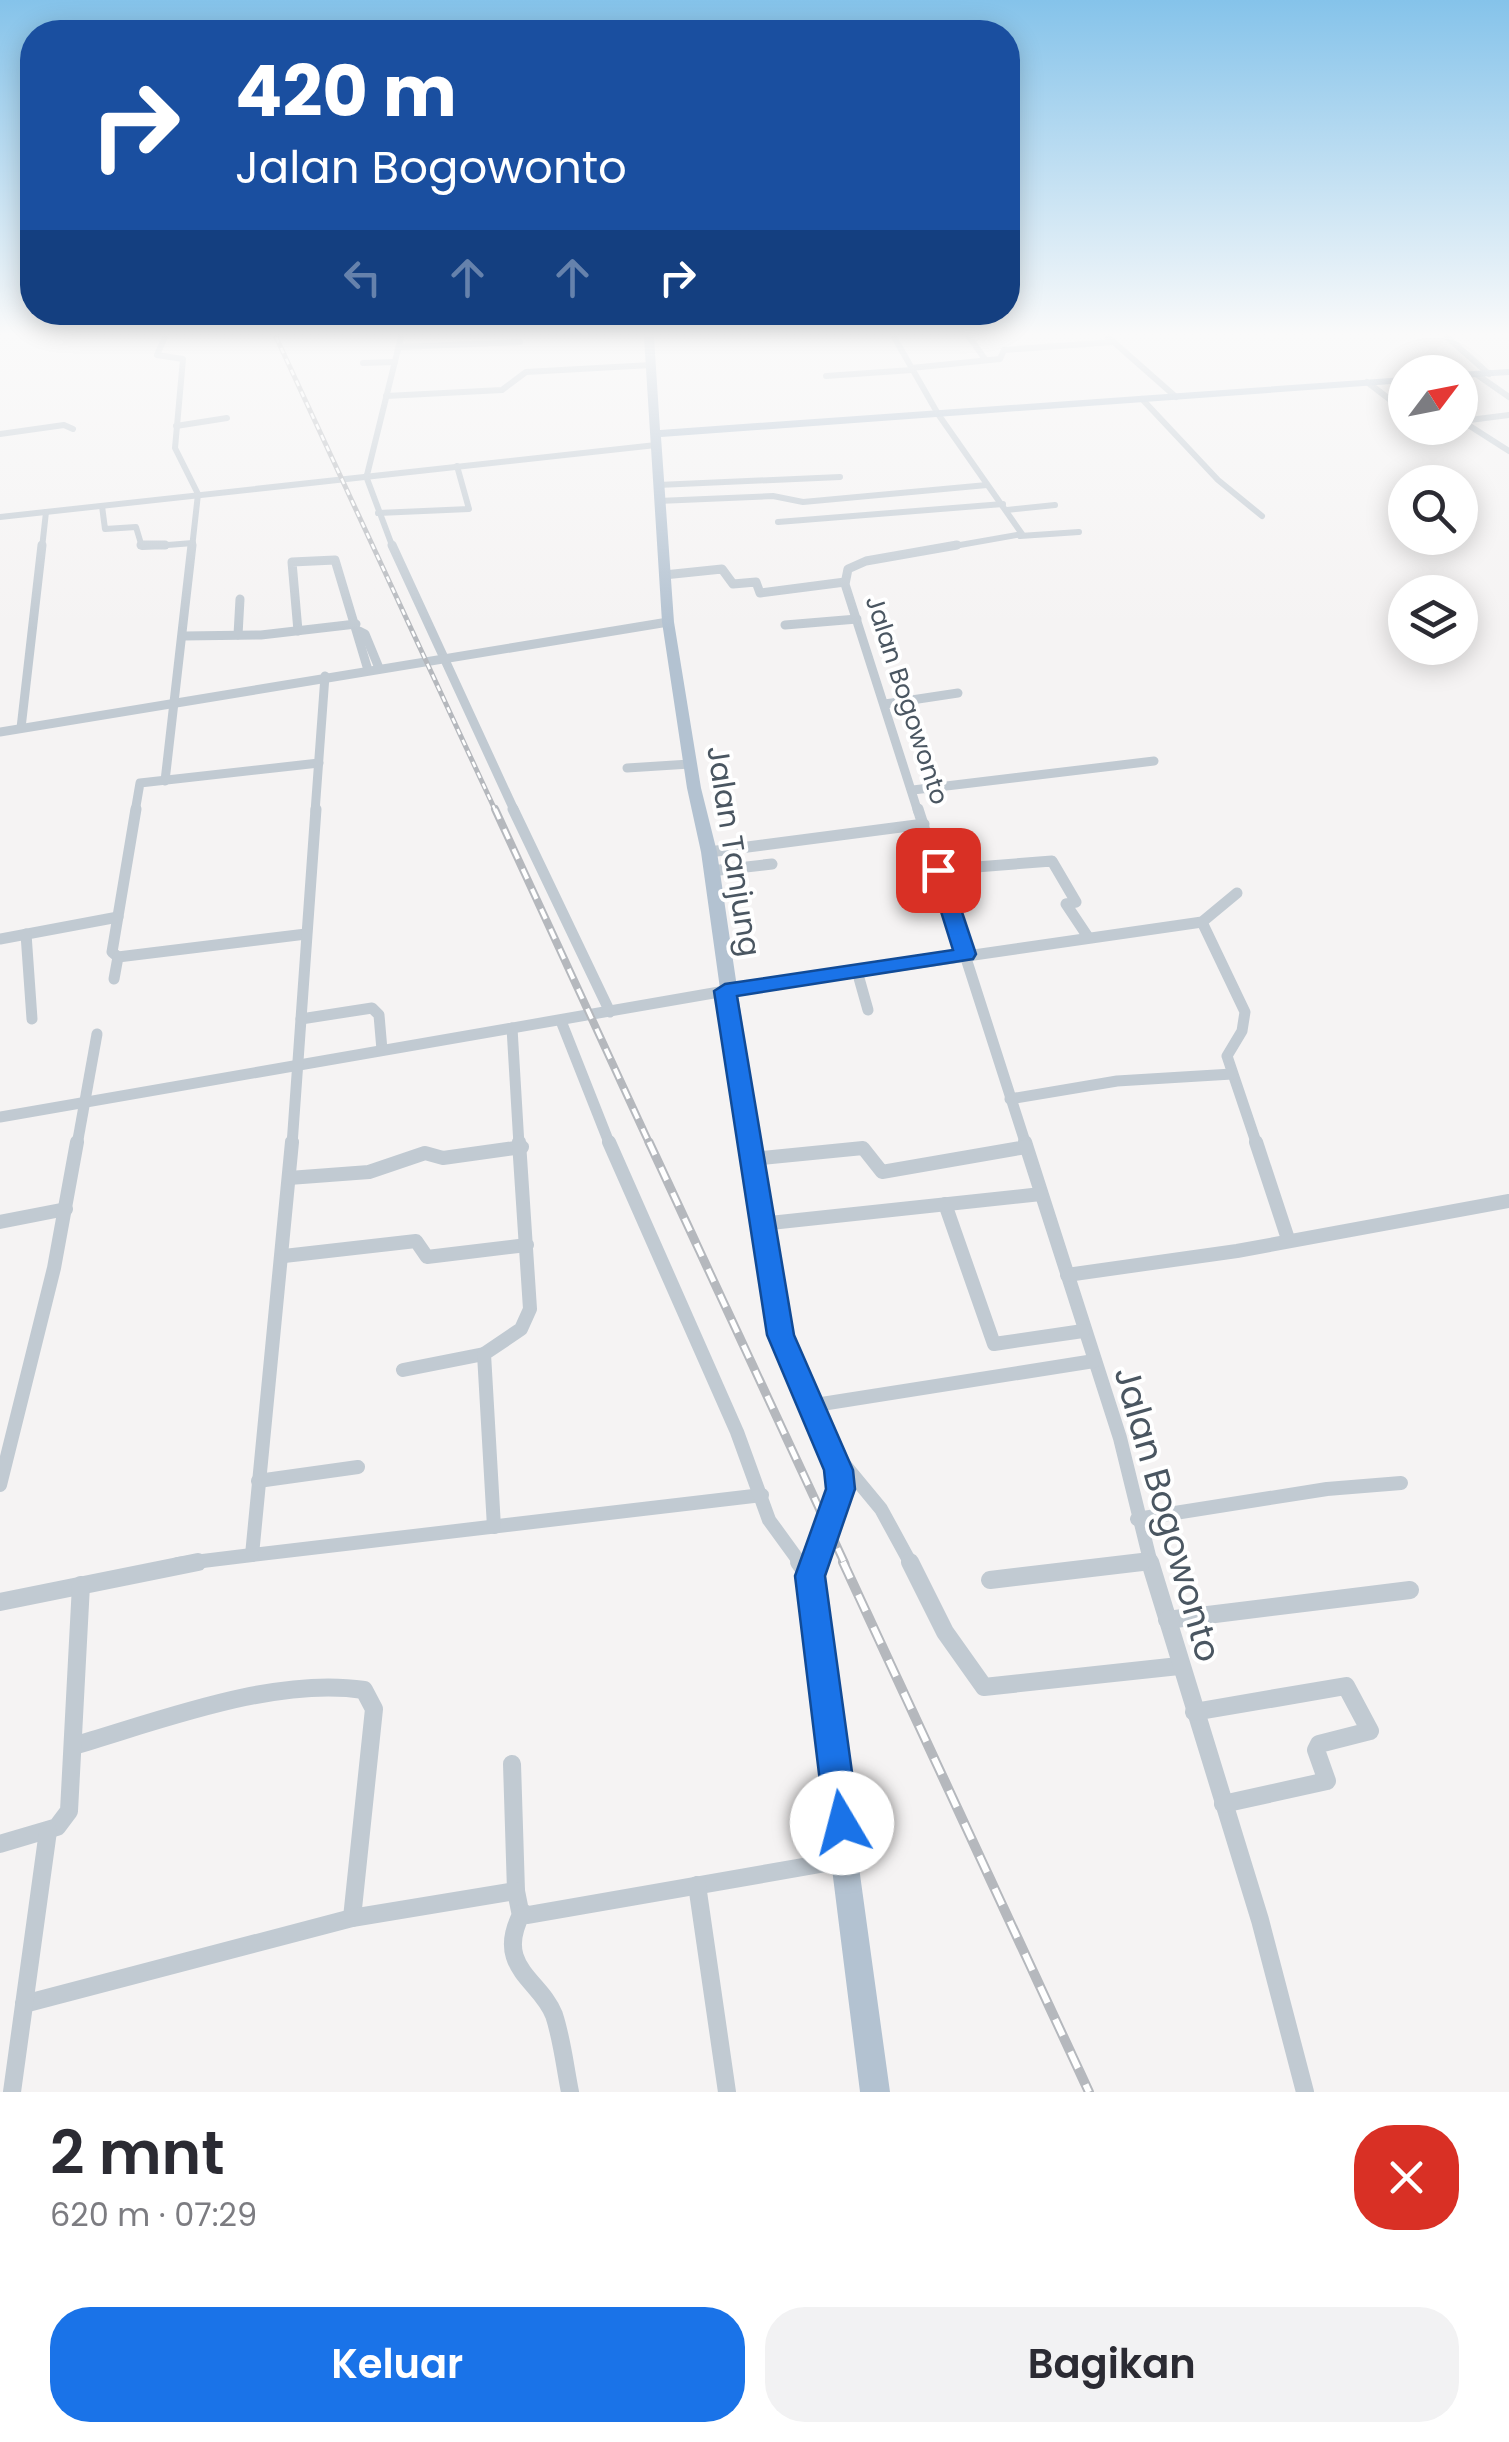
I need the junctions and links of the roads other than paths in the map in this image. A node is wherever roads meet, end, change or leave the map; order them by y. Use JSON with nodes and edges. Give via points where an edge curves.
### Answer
{"nodes":[{"id":1,"x":176,"y":435,"type":"edge"},
{"id":2,"x":377,"y":435,"type":"edge"},
{"id":3,"x":655,"y":435,"type":"edge"},
{"id":4,"x":705,"y":435,"type":"edge"},
{"id":5,"x":952,"y":435,"type":"edge"},
{"id":6,"x":1175,"y":435,"type":"edge"},
{"id":7,"x":1484,"y":435,"type":"edge"},
{"id":8,"x":655,"y":439,"type":"junction"},
{"id":9,"x":1509,"y":450,"type":"edge"},
{"id":10,"x":457,"y":466,"type":"junction"},
{"id":11,"x":367,"y":476,"type":"junction"},
{"id":12,"x":840,"y":477,"type":"dead end"},
{"id":13,"x":987,"y":485,"type":"junction"},
{"id":14,"x":658,"y":493,"type":"junction"},
{"id":15,"x":198,"y":494,"type":"junction"},
{"id":16,"x":1055,"y":505,"type":"dead end"},
{"id":17,"x":102,"y":506,"type":"junction"},
{"id":18,"x":1005,"y":507,"type":"junction"},
{"id":19,"x":46,"y":512,"type":"junction"},
{"id":20,"x":378,"y":514,"type":"junction"},
{"id":21,"x":1262,"y":516,"type":"dead end"},
{"id":22,"x":0,"y":518,"type":"edge"},
{"id":23,"x":778,"y":522,"type":"dead end"},
{"id":24,"x":1079,"y":532,"type":"dead end"},
{"id":25,"x":1020,"y":536,"type":"junction"},
{"id":26,"x":193,"y":543,"type":"junction"},
{"id":27,"x":664,"y":575,"type":"junction"},
{"id":28,"x":845,"y":582,"type":"junction"},
{"id":29,"x":240,"y":599,"type":"dead end"},
{"id":30,"x":857,"y":619,"type":"junction"},
{"id":31,"x":668,"y":622,"type":"junction"},
{"id":32,"x":785,"y":626,"type":"dead end"},
{"id":33,"x":357,"y":628,"type":"junction"},
{"id":34,"x":298,"y":631,"type":"junction"},
{"id":35,"x":238,"y":635,"type":"junction"},
{"id":36,"x":184,"y":636,"type":"junction"},
{"id":37,"x":441,"y":657,"type":"junction"},
{"id":38,"x":373,"y":669,"type":"junction"},
{"id":39,"x":326,"y":676,"type":"junction"},
{"id":40,"x":958,"y":694,"type":"dead end"},
{"id":41,"x":177,"y":702,"type":"junction"},
{"id":42,"x":885,"y":704,"type":"junction"},
{"id":43,"x":22,"y":728,"type":"junction"},
{"id":44,"x":0,"y":732,"type":"edge"},
{"id":45,"x":1154,"y":761,"type":"dead end"},
{"id":46,"x":319,"y":764,"type":"junction"},
{"id":47,"x":690,"y":764,"type":"junction"},
{"id":48,"x":627,"y":768,"type":"dead end"},
{"id":49,"x":165,"y":781,"type":"junction"},
{"id":50,"x":913,"y":790,"type":"junction"},
{"id":51,"x":924,"y":824,"type":"junction"},
{"id":52,"x":710,"y":861,"type":"junction"},
{"id":53,"x":772,"y":864,"type":"dead end"},
{"id":54,"x":938,"y":870,"type":"junction"},
{"id":55,"x":1237,"y":893,"type":"dead end"},
{"id":56,"x":118,"y":917,"type":"junction"},
{"id":57,"x":1202,"y":922,"type":"junction"},
{"id":58,"x":26,"y":934,"type":"junction"},
{"id":59,"x":306,"y":934,"type":"junction"},
{"id":60,"x":1088,"y":937,"type":"junction"},
{"id":61,"x":0,"y":939,"type":"edge"},
{"id":62,"x":965,"y":954,"type":"junction"},
{"id":63,"x":118,"y":957,"type":"junction"},
{"id":64,"x":857,"y":971,"type":"junction"},
{"id":65,"x":114,"y":979,"type":"dead end"},
{"id":66,"x":725,"y":991,"type":"junction"},
{"id":67,"x":868,"y":1010,"type":"dead end"},
{"id":68,"x":610,"y":1012,"type":"junction"},
{"id":69,"x":32,"y":1019,"type":"dead end"},
{"id":70,"x":301,"y":1020,"type":"junction"},
{"id":71,"x":561,"y":1021,"type":"junction"},
{"id":72,"x":512,"y":1028,"type":"junction"},
{"id":73,"x":98,"y":1034,"type":"dead end"},
{"id":74,"x":382,"y":1050,"type":"junction"},
{"id":75,"x":299,"y":1063,"type":"junction"},
{"id":76,"x":1232,"y":1074,"type":"junction"},
{"id":77,"x":88,"y":1098,"type":"junction"},
{"id":78,"x":1010,"y":1098,"type":"junction"},
{"id":79,"x":0,"y":1117,"type":"edge"},
{"id":80,"x":1026,"y":1146,"type":"junction"},
{"id":81,"x":522,"y":1147,"type":"junction"},
{"id":82,"x":751,"y":1160,"type":"junction"},
{"id":83,"x":290,"y":1178,"type":"junction"},
{"id":84,"x":1040,"y":1194,"type":"junction"},
{"id":85,"x":1509,"y":1201,"type":"edge"},
{"id":86,"x":945,"y":1204,"type":"junction"},
{"id":87,"x":66,"y":1209,"type":"junction"},
{"id":88,"x":0,"y":1222,"type":"edge"},
{"id":89,"x":760,"y":1224,"type":"junction"},
{"id":90,"x":1288,"y":1239,"type":"junction"},
{"id":91,"x":527,"y":1245,"type":"junction"},
{"id":92,"x":284,"y":1256,"type":"junction"},
{"id":93,"x":1066,"y":1274,"type":"junction"},
{"id":94,"x":1083,"y":1331,"type":"junction"},
{"id":95,"x":484,"y":1354,"type":"junction"},
{"id":96,"x":1094,"y":1361,"type":"junction"},
{"id":97,"x":403,"y":1370,"type":"dead end"},
{"id":98,"x":809,"y":1406,"type":"junction"},
{"id":99,"x":833,"y":1452,"type":"junction"},
{"id":100,"x":358,"y":1466,"type":"dead end"},
{"id":101,"x":258,"y":1481,"type":"junction"},
{"id":102,"x":1401,"y":1484,"type":"dead end"},
{"id":103,"x":0,"y":1485,"type":"edge"},
{"id":104,"x":762,"y":1495,"type":"junction"},
{"id":105,"x":1137,"y":1518,"type":"junction"},
{"id":106,"x":494,"y":1527,"type":"junction"},
{"id":107,"x":252,"y":1555,"type":"junction"},
{"id":108,"x":1150,"y":1561,"type":"junction"},
{"id":109,"x":810,"y":1576,"type":"junction"},
{"id":110,"x":990,"y":1580,"type":"dead end"},
{"id":111,"x":81,"y":1584,"type":"junction"},
{"id":112,"x":1410,"y":1590,"type":"dead end"},
{"id":113,"x":0,"y":1602,"type":"edge"},
{"id":114,"x":1167,"y":1620,"type":"junction"},
{"id":115,"x":1179,"y":1666,"type":"junction"},
{"id":116,"x":1194,"y":1712,"type":"junction"},
{"id":117,"x":74,"y":1746,"type":"junction"},
{"id":118,"x":512,"y":1764,"type":"dead end"},
{"id":119,"x":1223,"y":1804,"type":"junction"},
{"id":120,"x":48,"y":1831,"type":"junction"},
{"id":121,"x":0,"y":1844,"type":"edge"},
{"id":122,"x":847,"y":1859,"type":"junction"},
{"id":123,"x":697,"y":1884,"type":"junction"},
{"id":124,"x":516,"y":1891,"type":"junction"},
{"id":125,"x":522,"y":1913,"type":"junction"},
{"id":126,"x":352,"y":1918,"type":"junction"},
{"id":127,"x":24,"y":2004,"type":"junction"},
{"id":128,"x":8,"y":2090,"type":"edge"},
{"id":129,"x":570,"y":2092,"type":"edge"},
{"id":130,"x":727,"y":2092,"type":"edge"},
{"id":131,"x":874,"y":2092,"type":"edge"},
{"id":132,"x":1305,"y":2092,"type":"edge"}],
"edges":[{"from":1,"to":15,"type":"street","via":[[176,452]]},
{"from":2,"to":11,"type":"street"},
{"from":3,"to":8,"type":"main road","name":"Jalan Tanjung"},
{"from":4,"to":8,"type":"main road"},
{"from":5,"to":13,"type":"street"},
{"from":6,"to":21,"type":"street"},
{"from":7,"to":9,"type":"street"},
{"from":8,"to":10,"type":"street"},
{"from":8,"to":14,"type":"main road","name":"Jalan Tanjung"},
{"from":10,"to":11,"type":"street"},
{"from":10,"to":20,"type":"street","via":[[469,509]]},
{"from":11,"to":15,"type":"street"},
{"from":11,"to":20,"type":"street"},
{"from":12,"to":14,"type":"street"},
{"from":13,"to":14,"type":"street","via":[[803,502]]},
{"from":13,"to":18,"type":"street"},
{"from":14,"to":27,"type":"main road","name":"Jalan Tanjung"},
{"from":15,"to":17,"type":"street"},
{"from":15,"to":26,"type":"street"},
{"from":16,"to":18,"type":"street"},
{"from":17,"to":19,"type":"street"},
{"from":17,"to":26,"type":"street","via":[[105,529],[136,527],[142,547]]},
{"from":18,"to":23,"type":"street"},
{"from":18,"to":25,"type":"street"},
{"from":19,"to":22,"type":"street"},
{"from":19,"to":43,"type":"street"},
{"from":20,"to":37,"type":"street"},
{"from":24,"to":25,"type":"street","name":"Jalan Bogowonto"},
{"from":25,"to":28,"type":"street","name":"Jalan Bogowonto","via":[[866,561],[848,569]]},
{"from":26,"to":36,"type":"street"},
{"from":27,"to":28,"type":"street","via":[[722,569],[730,580],[756,582],[760,593]]},
{"from":27,"to":31,"type":"main road","name":"Jalan Tanjung"},
{"from":28,"to":30,"type":"street","name":"Jalan Bogowonto"},
{"from":29,"to":35,"type":"street"},
{"from":30,"to":32,"type":"street"},
{"from":30,"to":42,"type":"street","name":"Jalan Bogowonto"},
{"from":31,"to":37,"type":"street"},
{"from":31,"to":47,"type":"main road","name":"Jalan Tanjung"},
{"from":33,"to":34,"type":"street"},
{"from":33,"to":34,"type":"street","via":[[336,561],[301,560],[291,564]]},
{"from":33,"to":38,"type":"street"},
{"from":34,"to":35,"type":"street"},
{"from":35,"to":36,"type":"street"},
{"from":36,"to":41,"type":"street"},
{"from":37,"to":38,"type":"street"},
{"from":37,"to":68,"type":"street"},
{"from":38,"to":39,"type":"street"},
{"from":39,"to":41,"type":"street"},
{"from":39,"to":46,"type":"street"},
{"from":40,"to":42,"type":"street"},
{"from":41,"to":43,"type":"street"},
{"from":41,"to":49,"type":"street"},
{"from":42,"to":50,"type":"street","name":"Jalan Bogowonto"},
{"from":43,"to":44,"type":"street"},
{"from":45,"to":50,"type":"street"},
{"from":46,"to":49,"type":"street"},
{"from":46,"to":59,"type":"street"},
{"from":47,"to":48,"type":"street"},
{"from":47,"to":52,"type":"main road","name":"Jalan Tanjung"},
{"from":49,"to":56,"type":"street","via":[[140,783]]},
{"from":50,"to":51,"type":"street","name":"Jalan Bogowonto"},
{"from":51,"to":52,"type":"street"},
{"from":51,"to":54,"type":"street","name":"Jalan Bogowonto"},
{"from":52,"to":53,"type":"street"},
{"from":52,"to":66,"type":"main road","name":"Jalan Tanjung"},
{"from":54,"to":60,"type":"street","via":[[1052,861],[1076,902],[1066,904]]},
{"from":54,"to":62,"type":"street","name":"Jalan Bogowonto"},
{"from":55,"to":57,"type":"street"},
{"from":56,"to":58,"type":"street"},
{"from":56,"to":63,"type":"street","via":[[112,952]]},
{"from":57,"to":60,"type":"street"},
{"from":57,"to":76,"type":"street","via":[[1245,1012],[1228,1056]]},
{"from":58,"to":61,"type":"street"},
{"from":58,"to":69,"type":"street"},
{"from":59,"to":63,"type":"street"},
{"from":59,"to":70,"type":"street"},
{"from":60,"to":62,"type":"street"},
{"from":62,"to":64,"type":"street"},
{"from":62,"to":78,"type":"street","name":"Jalan Bogowonto"},
{"from":63,"to":65,"type":"street"},
{"from":64,"to":66,"type":"street"},
{"from":64,"to":67,"type":"street"},
{"from":66,"to":68,"type":"street"},
{"from":66,"to":82,"type":"main road","name":"Jalan Tanjung"},
{"from":68,"to":71,"type":"street"},
{"from":70,"to":74,"type":"street","via":[[372,1008],[379,1015]]},
{"from":70,"to":75,"type":"street"},
{"from":71,"to":72,"type":"street"},
{"from":71,"to":104,"type":"street"},
{"from":72,"to":74,"type":"street"},
{"from":72,"to":81,"type":"street"},
{"from":73,"to":77,"type":"street"},
{"from":74,"to":75,"type":"street"},
{"from":75,"to":77,"type":"street"},
{"from":75,"to":83,"type":"street"},
{"from":76,"to":78,"type":"street","via":[[1117,1081]]},
{"from":76,"to":90,"type":"street"},
{"from":77,"to":79,"type":"street"},
{"from":77,"to":87,"type":"street"},
{"from":78,"to":80,"type":"street","name":"Jalan Bogowonto"},
{"from":80,"to":82,"type":"street","via":[[882,1172],[863,1148]]},
{"from":80,"to":84,"type":"street","name":"Jalan Bogowonto"},
{"from":81,"to":83,"type":"street","via":[[444,1158],[434,1153],[395,1160],[375,1172]]},
{"from":81,"to":91,"type":"street"},
{"from":82,"to":89,"type":"main road","name":"Jalan Tanjung"},
{"from":83,"to":92,"type":"street"},
{"from":84,"to":86,"type":"street"},
{"from":84,"to":93,"type":"street","name":"Jalan Bogowonto"},
{"from":85,"to":90,"type":"street"},
{"from":86,"to":89,"type":"street"},
{"from":86,"to":94,"type":"street","via":[[994,1344]]},
{"from":87,"to":88,"type":"street"},
{"from":87,"to":103,"type":"street"},
{"from":89,"to":98,"type":"main road","name":"Jalan Tanjung","via":[[780,1335]]},
{"from":90,"to":93,"type":"street"},
{"from":91,"to":92,"type":"street","via":[[427,1257],[416,1241]]},
{"from":91,"to":95,"type":"street","via":[[528,1321]]},
{"from":92,"to":101,"type":"street"},
{"from":93,"to":94,"type":"street","name":"Jalan Bogowonto"},
{"from":94,"to":96,"type":"street","name":"Jalan Bogowonto"},
{"from":95,"to":97,"type":"street"},
{"from":95,"to":106,"type":"street"},
{"from":96,"to":98,"type":"street"},
{"from":96,"to":105,"type":"street","name":"Jalan Bogowonto"},
{"from":98,"to":99,"type":"main road","name":"Jalan Tanjung"},
{"from":99,"to":109,"type":"main road","name":"Jalan Tanjung","via":[[841,1489]]},
{"from":99,"to":115,"type":"street","via":[[865,1484],[984,1686]]},
{"from":100,"to":101,"type":"street"},
{"from":101,"to":107,"type":"street"},
{"from":102,"to":105,"type":"street"},
{"from":104,"to":106,"type":"street"},
{"from":104,"to":109,"type":"street","via":[[770,1520]]},
{"from":105,"to":108,"type":"street","name":"Jalan Bogowonto"},
{"from":106,"to":107,"type":"street"},
{"from":107,"to":111,"type":"street"},
{"from":108,"to":110,"type":"street"},
{"from":108,"to":114,"type":"street","name":"Jalan Bogowonto"},
{"from":109,"to":122,"type":"main road","name":"Jalan Tanjung"},
{"from":111,"to":113,"type":"street"},
{"from":111,"to":117,"type":"street"},
{"from":112,"to":114,"type":"street"},
{"from":114,"to":115,"type":"street","name":"Jalan Bogowonto"},
{"from":115,"to":116,"type":"street","name":"Jalan Bogowonto"},
{"from":116,"to":119,"type":"street","name":"Jalan Bogowonto"},
{"from":116,"to":119,"type":"street","via":[[1346,1686],[1370,1731],[1319,1744],[1327,1781]]},
{"from":117,"to":120,"type":"street","via":[[69,1811]]},
{"from":117,"to":126,"type":"street","via":[[257,1699],[326,1687],[364,1690],[374,1709]]},
{"from":118,"to":124,"type":"street"},
{"from":119,"to":132,"type":"street","name":"Jalan Bogowonto"},
{"from":120,"to":121,"type":"street"},
{"from":120,"to":127,"type":"street"},
{"from":122,"to":123,"type":"street"},
{"from":122,"to":131,"type":"main road","name":"Jalan Tanjung"},
{"from":123,"to":125,"type":"street"},
{"from":123,"to":130,"type":"street"},
{"from":124,"to":125,"type":"street"},
{"from":124,"to":126,"type":"street"},
{"from":125,"to":129,"type":"street","via":[[514,1928],[519,1972],[553,2012]]},
{"from":126,"to":127,"type":"street"},
{"from":127,"to":128,"type":"street"}]}
